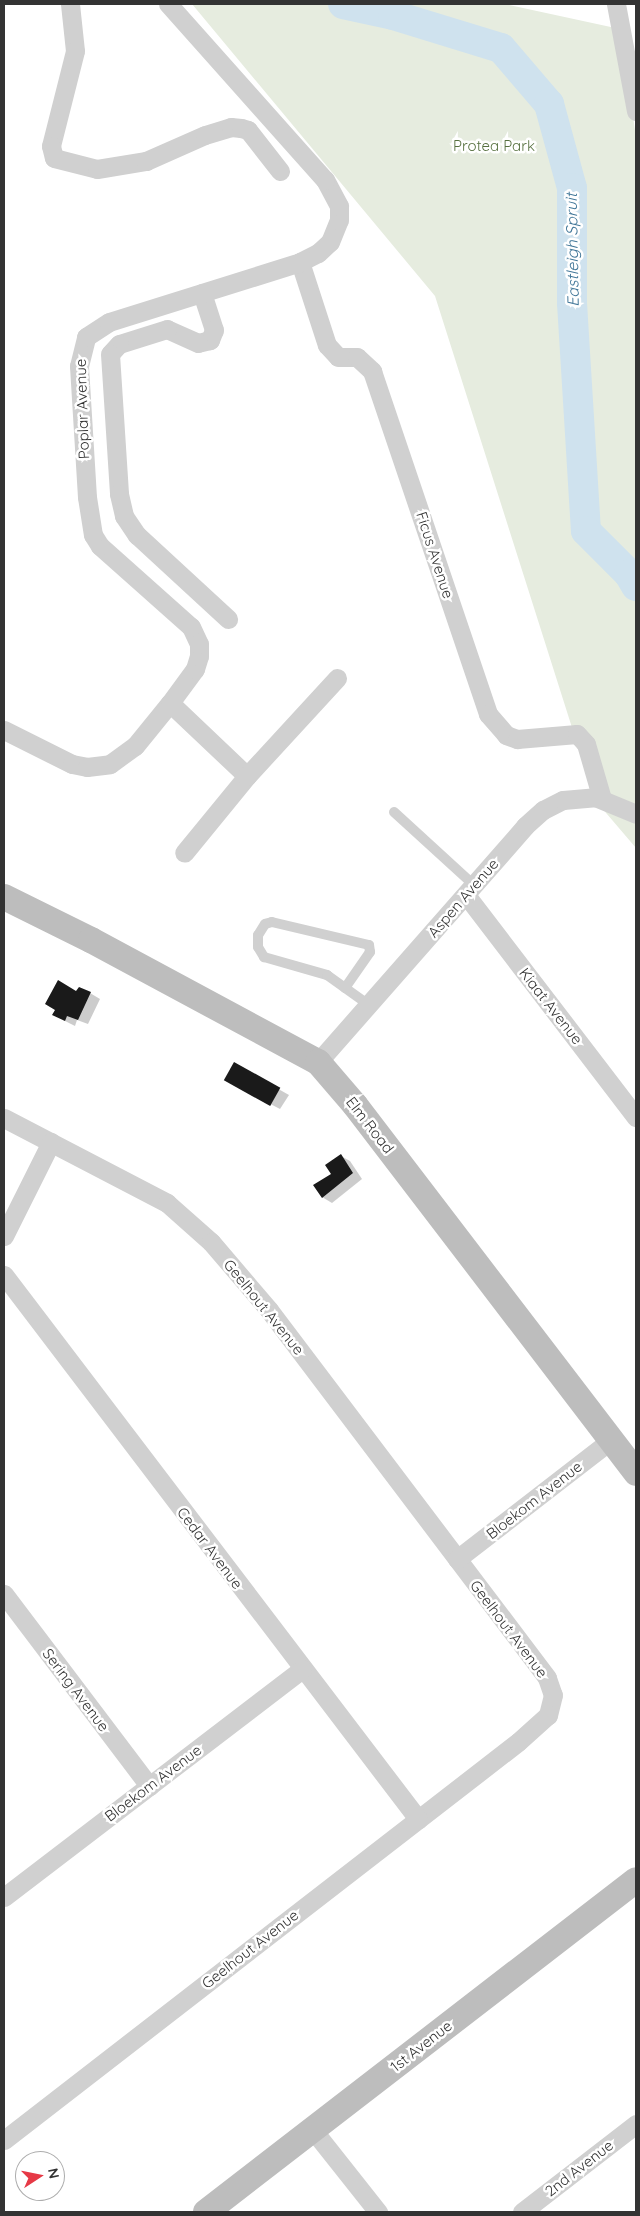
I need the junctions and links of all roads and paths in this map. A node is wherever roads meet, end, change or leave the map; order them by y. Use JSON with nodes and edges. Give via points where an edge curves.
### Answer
{"nodes":[{"id":1,"x":70,"y":4,"type":"edge"},
{"id":2,"x":168,"y":4,"type":"edge"},
{"id":3,"x":616,"y":4,"type":"edge"},
{"id":4,"x":636,"y":111,"type":"edge"},
{"id":5,"x":280,"y":171,"type":"dead end"},
{"id":6,"x":300,"y":262,"type":"junction"},
{"id":7,"x":202,"y":292,"type":"junction"},
{"id":8,"x":228,"y":618,"type":"dead end"},
{"id":9,"x":336,"y":678,"type":"dead end"},
{"id":10,"x":170,"y":703,"type":"junction"},
{"id":11,"x":4,"y":730,"type":"edge"},
{"id":12,"x":247,"y":776,"type":"junction"},
{"id":13,"x":602,"y":799,"type":"junction"},
{"id":14,"x":394,"y":812,"type":"dead end"},
{"id":15,"x":636,"y":814,"type":"edge"},
{"id":16,"x":184,"y":853,"type":"dead end"},
{"id":17,"x":470,"y":890,"type":"junction"},
{"id":18,"x":4,"y":897,"type":"edge"},
{"id":19,"x":346,"y":988,"type":"junction"},
{"id":20,"x":369,"y":1005,"type":"junction"},
{"id":21,"x":318,"y":1062,"type":"junction"},
{"id":22,"x":636,"y":1116,"type":"edge"},
{"id":23,"x":4,"y":1118,"type":"edge"},
{"id":24,"x":50,"y":1142,"type":"junction"},
{"id":25,"x":4,"y":1236,"type":"edge"},
{"id":26,"x":4,"y":1275,"type":"edge"},
{"id":27,"x":611,"y":1440,"type":"junction"},
{"id":28,"x":636,"y":1473,"type":"edge"},
{"id":29,"x":457,"y":1560,"type":"junction"},
{"id":30,"x":4,"y":1594,"type":"edge"},
{"id":31,"x":302,"y":1669,"type":"junction"},
{"id":32,"x":149,"y":1786,"type":"junction"},
{"id":33,"x":418,"y":1819,"type":"junction"},
{"id":34,"x":636,"y":1880,"type":"edge"},
{"id":35,"x":4,"y":1897,"type":"edge"},
{"id":36,"x":636,"y":2124,"type":"edge"},
{"id":37,"x":314,"y":2130,"type":"junction"},
{"id":38,"x":4,"y":2140,"type":"edge"},
{"id":39,"x":206,"y":2212,"type":"edge"},
{"id":40,"x":378,"y":2212,"type":"edge"},
{"id":41,"x":522,"y":2212,"type":"edge"}],
"edges":[{"from":1,"to":5,"type":"street","via":[[75,51],[51,146],[54,158],[97,169],[146,161],[231,127],[248,130]]},
{"from":2,"to":6,"type":"street","name":"Poplar Avenue","via":[[334,194],[339,206],[335,234],[318,253]]},
{"from":3,"to":4,"type":"street"},
{"from":6,"to":7,"type":"street","name":"Poplar Avenue"},
{"from":6,"to":13,"type":"street","name":"Ficus Avenue","via":[[327,345],[338,356],[357,358],[372,371],[488,714],[506,735],[517,739],[577,734],[586,744]]},
{"from":7,"to":8,"type":"street","via":[[214,330],[210,340],[198,343],[178,331],[167,329],[119,344],[110,354],[119,494],[124,516],[137,535]]},
{"from":7,"to":10,"type":"street","name":"Poplar Avenue","via":[[109,322],[86,337],[80,351],[84,463],[93,535],[100,546],[184,620],[199,644],[195,669]]},
{"from":9,"to":12,"type":"street"},
{"from":10,"to":11,"type":"street","name":"Poplar Avenue","via":[[135,746],[120,759],[99,767],[72,764]]},
{"from":10,"to":12,"type":"street"},
{"from":12,"to":16,"type":"street"},
{"from":13,"to":15,"type":"street","name":"Aspen Avenue"},
{"from":13,"to":17,"type":"street","name":"Aspen Avenue","via":[[563,800],[543,810]]},
{"from":14,"to":17,"type":"lane"},
{"from":17,"to":20,"type":"street","name":"Aspen Avenue"},
{"from":17,"to":22,"type":"street","name":"Kiaat Avenue"},
{"from":18,"to":21,"type":"street","name":"Elm Road"},
{"from":19,"to":19,"type":"lane","via":[[319,972],[264,957],[258,946],[258,936],[265,924],[272,922],[368,945],[370,952]]},
{"from":19,"to":20,"type":"lane"},
{"from":20,"to":21,"type":"street","name":"Aspen Avenue"},
{"from":21,"to":27,"type":"street","name":"Elm Road","via":[[355,1105]]},
{"from":23,"to":24,"type":"street","name":"Geelhout Avenue"},
{"from":24,"to":25,"type":"street"},
{"from":24,"to":29,"type":"street","name":"Geelhout Avenue","via":[[167,1203],[212,1242],[269,1310]]},
{"from":26,"to":31,"type":"street","name":"Cedar Avenue"},
{"from":27,"to":28,"type":"street","name":"Elm Road"},
{"from":27,"to":29,"type":"street","name":"Bloekom Avenue"},
{"from":29,"to":33,"type":"street","name":"Geelhout Avenue","via":[[547,1678],[552,1704],[548,1715],[525,1736]]},
{"from":30,"to":32,"type":"street","name":"Sering Avenue"},
{"from":31,"to":32,"type":"street","name":"Bloekom Avenue"},
{"from":31,"to":33,"type":"street","name":"Cedar Avenue"},
{"from":32,"to":35,"type":"street","name":"Bloekom Avenue"},
{"from":33,"to":38,"type":"street","name":"Geelhout Avenue"},
{"from":34,"to":37,"type":"street","name":"1st Avenue"},
{"from":36,"to":41,"type":"street","name":"2nd Avenue"},
{"from":37,"to":39,"type":"street","name":"1st Avenue"},
{"from":37,"to":40,"type":"street"}]}
